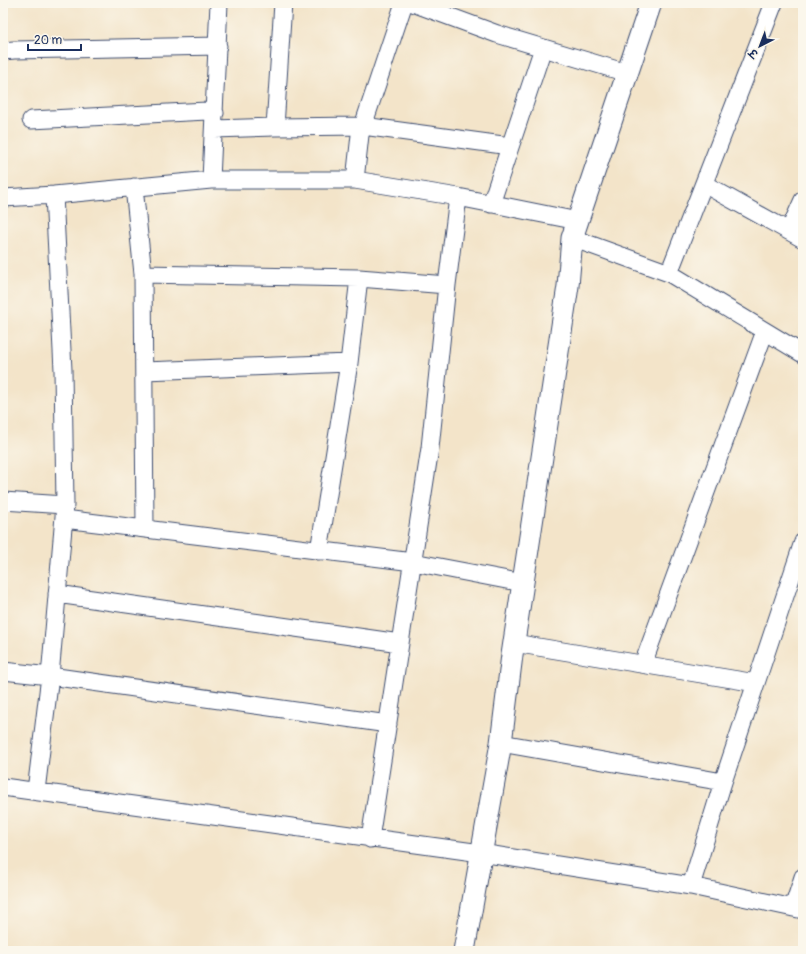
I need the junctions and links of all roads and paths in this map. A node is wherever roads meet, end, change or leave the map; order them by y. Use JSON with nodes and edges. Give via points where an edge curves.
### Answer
{"nodes":[{"id":1,"x":219,"y":3,"type":"edge"},
{"id":2,"x":283,"y":3,"type":"edge"},
{"id":3,"x":404,"y":3,"type":"edge"},
{"id":4,"x":413,"y":3,"type":"edge"},
{"id":5,"x":651,"y":3,"type":"edge"},
{"id":6,"x":774,"y":3,"type":"edge"},
{"id":7,"x":218,"y":46,"type":"junction"},
{"id":8,"x":543,"y":48,"type":"junction"},
{"id":9,"x":3,"y":51,"type":"edge"},
{"id":10,"x":627,"y":74,"type":"junction"},
{"id":11,"x":31,"y":120,"type":"dead end"},
{"id":12,"x":214,"y":121,"type":"junction"},
{"id":13,"x":363,"y":126,"type":"junction"},
{"id":14,"x":275,"y":127,"type":"junction"},
{"id":15,"x":510,"y":146,"type":"junction"},
{"id":16,"x":211,"y":180,"type":"junction"},
{"id":17,"x":354,"y":180,"type":"junction"},
{"id":18,"x":704,"y":184,"type":"junction"},
{"id":19,"x":134,"y":188,"type":"junction"},
{"id":20,"x":54,"y":195,"type":"junction"},
{"id":21,"x":458,"y":197,"type":"junction"},
{"id":22,"x":3,"y":198,"type":"edge"},
{"id":23,"x":803,"y":200,"type":"edge"},
{"id":24,"x":491,"y":204,"type":"junction"},
{"id":25,"x":575,"y":229,"type":"junction"},
{"id":26,"x":796,"y":235,"type":"edge"},
{"id":27,"x":670,"y":273,"type":"junction"},
{"id":28,"x":143,"y":274,"type":"junction"},
{"id":29,"x":359,"y":278,"type":"junction"},
{"id":30,"x":447,"y":285,"type":"junction"},
{"id":31,"x":765,"y":331,"type":"junction"},
{"id":32,"x":803,"y":354,"type":"edge"},
{"id":33,"x":349,"y":363,"type":"junction"},
{"id":34,"x":144,"y":371,"type":"junction"},
{"id":35,"x":3,"y":501,"type":"edge"},
{"id":36,"x":64,"y":512,"type":"junction"},
{"id":37,"x":145,"y":529,"type":"junction"},
{"id":38,"x":803,"y":542,"type":"edge"},
{"id":39,"x":319,"y":551,"type":"junction"},
{"id":40,"x":413,"y":562,"type":"junction"},
{"id":41,"x":522,"y":583,"type":"junction"},
{"id":42,"x":57,"y":594,"type":"junction"},
{"id":43,"x":400,"y":642,"type":"junction"},
{"id":44,"x":514,"y":643,"type":"junction"},
{"id":45,"x":643,"y":664,"type":"junction"},
{"id":46,"x":3,"y":671,"type":"edge"},
{"id":47,"x":50,"y":676,"type":"junction"},
{"id":48,"x":756,"y":683,"type":"junction"},
{"id":49,"x":388,"y":724,"type":"junction"},
{"id":50,"x":501,"y":743,"type":"junction"},
{"id":51,"x":723,"y":782,"type":"junction"},
{"id":52,"x":3,"y":787,"type":"edge"},
{"id":53,"x":36,"y":791,"type":"junction"},
{"id":54,"x":370,"y":839,"type":"junction"},
{"id":55,"x":481,"y":853,"type":"junction"},
{"id":56,"x":803,"y":877,"type":"edge"},
{"id":57,"x":691,"y":886,"type":"junction"},
{"id":58,"x":798,"y":909,"type":"edge"},
{"id":59,"x":464,"y":951,"type":"edge"}],
"edges":[{"from":1,"to":7,"type":"street"},
{"from":2,"to":14,"type":"street"},
{"from":3,"to":13,"type":"street"},
{"from":4,"to":8,"type":"street"},
{"from":5,"to":10,"type":"street"},
{"from":6,"to":18,"type":"street"},
{"from":7,"to":9,"type":"street"},
{"from":7,"to":12,"type":"street"},
{"from":8,"to":10,"type":"street"},
{"from":8,"to":15,"type":"street"},
{"from":10,"to":25,"type":"street"},
{"from":11,"to":12,"type":"street","via":[[207,111]]},
{"from":12,"to":14,"type":"street"},
{"from":12,"to":16,"type":"street"},
{"from":13,"to":14,"type":"street"},
{"from":13,"to":15,"type":"street"},
{"from":13,"to":17,"type":"street"},
{"from":15,"to":24,"type":"street"},
{"from":16,"to":17,"type":"street"},
{"from":16,"to":19,"type":"street"},
{"from":17,"to":21,"type":"street"},
{"from":18,"to":26,"type":"street"},
{"from":18,"to":27,"type":"street"},
{"from":19,"to":20,"type":"street"},
{"from":19,"to":28,"type":"street"},
{"from":20,"to":22,"type":"street"},
{"from":20,"to":36,"type":"street","via":[[63,370]]},
{"from":21,"to":24,"type":"street"},
{"from":21,"to":30,"type":"street"},
{"from":23,"to":26,"type":"street"},
{"from":24,"to":25,"type":"street"},
{"from":25,"to":27,"type":"street"},
{"from":25,"to":41,"type":"street"},
{"from":27,"to":31,"type":"street"},
{"from":28,"to":29,"type":"street"},
{"from":28,"to":34,"type":"street"},
{"from":29,"to":30,"type":"street"},
{"from":29,"to":33,"type":"street"},
{"from":30,"to":40,"type":"street","via":[[430,448]]},
{"from":31,"to":32,"type":"street"},
{"from":31,"to":45,"type":"street"},
{"from":33,"to":34,"type":"street"},
{"from":33,"to":39,"type":"street"},
{"from":34,"to":37,"type":"street"},
{"from":35,"to":36,"type":"street"},
{"from":36,"to":37,"type":"street"},
{"from":36,"to":42,"type":"street"},
{"from":37,"to":39,"type":"street"},
{"from":38,"to":48,"type":"street"},
{"from":39,"to":40,"type":"street"},
{"from":40,"to":41,"type":"street"},
{"from":40,"to":43,"type":"street"},
{"from":41,"to":44,"type":"street"},
{"from":42,"to":43,"type":"street"},
{"from":42,"to":47,"type":"street"},
{"from":43,"to":49,"type":"street"},
{"from":44,"to":45,"type":"street"},
{"from":44,"to":50,"type":"street"},
{"from":45,"to":48,"type":"street"},
{"from":46,"to":47,"type":"street"},
{"from":47,"to":49,"type":"street"},
{"from":47,"to":53,"type":"street"},
{"from":48,"to":51,"type":"street"},
{"from":49,"to":54,"type":"street"},
{"from":50,"to":51,"type":"street"},
{"from":50,"to":55,"type":"street"},
{"from":51,"to":57,"type":"street"},
{"from":52,"to":53,"type":"street"},
{"from":53,"to":54,"type":"street"},
{"from":54,"to":55,"type":"street"},
{"from":55,"to":57,"type":"street"},
{"from":55,"to":59,"type":"street"},
{"from":56,"to":58,"type":"street"},
{"from":57,"to":58,"type":"street"}]}
